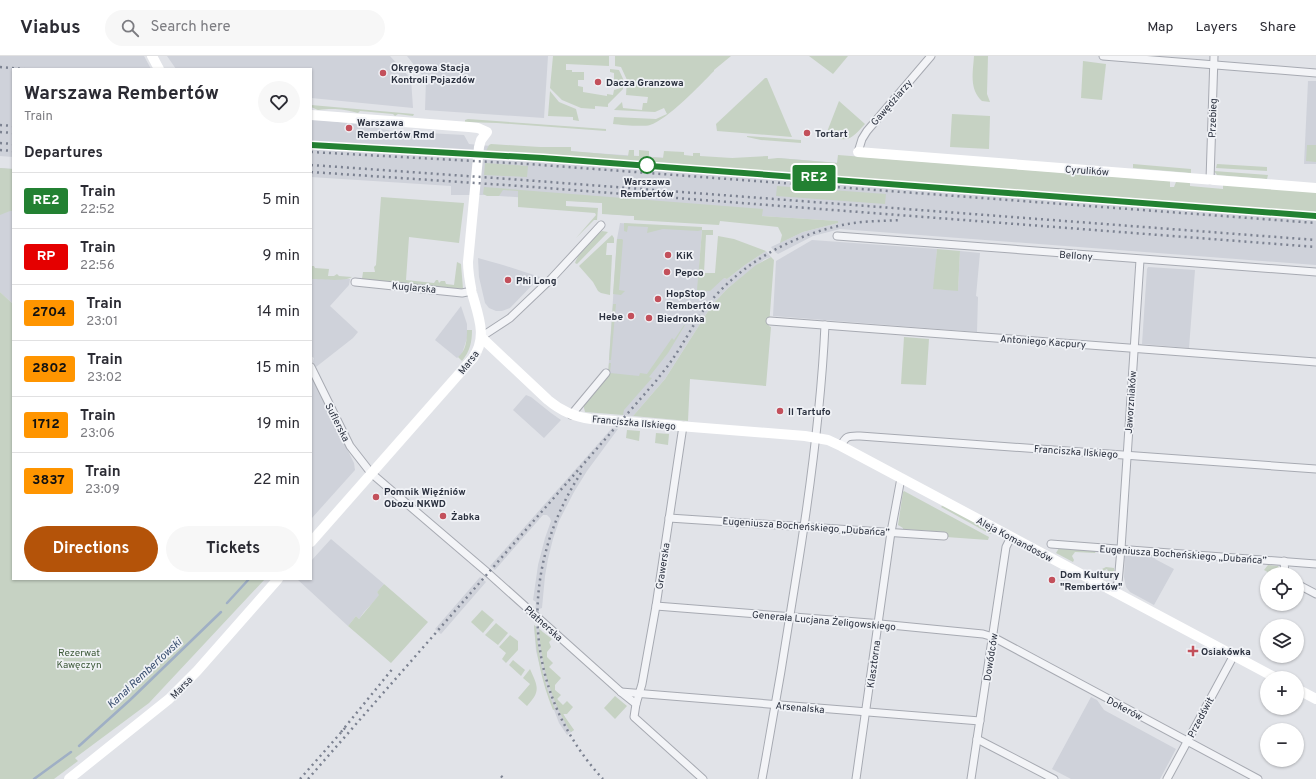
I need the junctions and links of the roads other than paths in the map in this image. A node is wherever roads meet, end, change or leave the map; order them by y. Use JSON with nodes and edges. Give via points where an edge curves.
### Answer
{"nodes":[{"id":1,"x":152,"y":56,"type":"edge"},
{"id":2,"x":931,"y":56,"type":"edge"},
{"id":3,"x":1102,"y":56,"type":"edge"},
{"id":4,"x":1214,"y":56,"type":"edge"},
{"id":5,"x":1214,"y":64,"type":"junction"},
{"id":6,"x":158,"y":68,"type":"edge"},
{"id":7,"x":1316,"y":73,"type":"edge"},
{"id":8,"x":312,"y":115,"type":"edge"},
{"id":9,"x":858,"y":152,"type":"joint"},
{"id":10,"x":1210,"y":180,"type":"junction"},
{"id":11,"x":1316,"y":188,"type":"edge"},
{"id":12,"x":601,"y":225,"type":"dead end"},
{"id":13,"x":837,"y":236,"type":"dead end"},
{"id":14,"x":1140,"y":260,"type":"junction"},
{"id":15,"x":1316,"y":272,"type":"edge"},
{"id":16,"x":355,"y":282,"type":"dead end"},
{"id":17,"x":472,"y":291,"type":"junction"},
{"id":18,"x":770,"y":321,"type":"dead end"},
{"id":19,"x":825,"y":325,"type":"junction"},
{"id":20,"x":481,"y":337,"type":"junction"},
{"id":21,"x":1133,"y":348,"type":"junction"},
{"id":22,"x":1316,"y":362,"type":"edge"},
{"id":23,"x":312,"y":369,"type":"edge"},
{"id":24,"x":606,"y":373,"type":"dead end"},
{"id":25,"x":571,"y":415,"type":"junction"},
{"id":26,"x":683,"y":426,"type":"junction"},
{"id":27,"x":816,"y":438,"type":"junction"},
{"id":28,"x":841,"y":446,"type":"junction"},
{"id":29,"x":1127,"y":455,"type":"junction"},
{"id":30,"x":1316,"y":469,"type":"edge"},
{"id":31,"x":371,"y":473,"type":"junction"},
{"id":32,"x":901,"y":478,"type":"junction"},
{"id":33,"x":669,"y":518,"type":"junction"},
{"id":34,"x":805,"y":526,"type":"junction"},
{"id":35,"x":891,"y":532,"type":"junction"},
{"id":36,"x":944,"y":536,"type":"dead end"},
{"id":37,"x":1011,"y":537,"type":"junction"},
{"id":38,"x":312,"y":541,"type":"edge"},
{"id":39,"x":1051,"y":544,"type":"dead end"},
{"id":40,"x":1121,"y":549,"type":"junction"},
{"id":41,"x":1284,"y":561,"type":"junction"},
{"id":42,"x":1316,"y":564,"type":"edge"},
{"id":43,"x":1284,"y":567,"type":"edge"},
{"id":44,"x":277,"y":580,"type":"edge"},
{"id":45,"x":1304,"y":588,"type":"edge"},
{"id":46,"x":1114,"y":591,"type":"junction"},
{"id":47,"x":1316,"y":594,"type":"edge"},
{"id":48,"x":656,"y":606,"type":"junction"},
{"id":49,"x":790,"y":617,"type":"junction"},
{"id":50,"x":879,"y":624,"type":"junction"},
{"id":51,"x":993,"y":637,"type":"junction"},
{"id":52,"x":1234,"y":655,"type":"junction"},
{"id":53,"x":1263,"y":671,"type":"edge"},
{"id":54,"x":621,"y":692,"type":"junction"},
{"id":55,"x":640,"y":693,"type":"junction"},
{"id":56,"x":1304,"y":693,"type":"edge"},
{"id":57,"x":1316,"y":700,"type":"edge"},
{"id":58,"x":636,"y":704,"type":"junction"},
{"id":59,"x":776,"y":705,"type":"junction"},
{"id":60,"x":866,"y":712,"type":"junction"},
{"id":61,"x":980,"y":721,"type":"junction"},
{"id":62,"x":977,"y":739,"type":"junction"},
{"id":63,"x":1187,"y":741,"type":"junction"},
{"id":64,"x":69,"y":779,"type":"edge"},
{"id":65,"x":703,"y":779,"type":"edge"},
{"id":66,"x":762,"y":779,"type":"edge"},
{"id":67,"x":856,"y":779,"type":"edge"},
{"id":68,"x":971,"y":779,"type":"edge"},
{"id":69,"x":1054,"y":779,"type":"edge"},
{"id":70,"x":1167,"y":779,"type":"edge"},
{"id":71,"x":1258,"y":779,"type":"edge"}],
"edges":[{"from":1,"to":6,"type":"main road"},
{"from":2,"to":9,"type":"street","name":"Gawędziarzy","via":[[867,131]]},
{"from":3,"to":5,"type":"street"},
{"from":4,"to":5,"type":"street","name":"Przebieg"},
{"from":5,"to":7,"type":"street"},
{"from":5,"to":10,"type":"street","name":"Przebieg"},
{"from":8,"to":17,"type":"main road","name":"Marsa","via":[[469,127],[487,132],[479,147],[469,251]]},
{"from":9,"to":10,"type":"main road","name":"Cyrulików"},
{"from":10,"to":11,"type":"main road","name":"Cyrulików"},
{"from":12,"to":20,"type":"street","via":[[552,278],[510,318]]},
{"from":13,"to":14,"type":"street","name":"Bellony"},
{"from":14,"to":15,"type":"street","name":"Bellony"},
{"from":14,"to":21,"type":"street","name":"Jaworzniaków"},
{"from":16,"to":17,"type":"street","name":"Kuglarska","via":[[460,293]]},
{"from":17,"to":20,"type":"main road","name":"Marsa","via":[[480,320]]},
{"from":18,"to":19,"type":"street","name":"Antoniego Kacpury"},
{"from":19,"to":21,"type":"street","name":"Antoniego Kacpury"},
{"from":19,"to":27,"type":"street"},
{"from":20,"to":25,"type":"main road","name":"Franciszka Ilskiego","via":[[558,409]]},
{"from":20,"to":31,"type":"main road","name":"Marsa","via":[[479,349],[473,358]]},
{"from":21,"to":22,"type":"street","name":"Antoniego Kacpury"},
{"from":21,"to":29,"type":"street","name":"Jaworzniaków"},
{"from":23,"to":31,"type":"street","name":"Suflerska","via":[[350,446]]},
{"from":24,"to":25,"type":"street"},
{"from":25,"to":26,"type":"main road","name":"Franciszka Ilskiego","via":[[591,419]]},
{"from":26,"to":27,"type":"main road","name":"Franciszka Ilskiego"},
{"from":26,"to":33,"type":"street","name":"Grawerska"},
{"from":27,"to":28,"type":"main road","name":"Aleja Komandosów"},
{"from":27,"to":34,"type":"street"},
{"from":28,"to":29,"type":"street","name":"Franciszka Ilskiego","via":[[850,436]]},
{"from":28,"to":32,"type":"main road","name":"Aleja Komandosów"},
{"from":29,"to":30,"type":"street","name":"Franciszka Ilskiego"},
{"from":29,"to":40,"type":"street","name":"Jaworzniaków"},
{"from":31,"to":38,"type":"main road","name":"Marsa"},
{"from":31,"to":54,"type":"street","name":"Płatnerska"},
{"from":32,"to":35,"type":"street","name":"Klasztorna"},
{"from":32,"to":37,"type":"main road","name":"Aleja Komandosów"},
{"from":33,"to":34,"type":"street","name":"Eugeniusza Bocheńskiego „Dubańca”"},
{"from":33,"to":48,"type":"street","name":"Grawerska"},
{"from":34,"to":35,"type":"street","name":"Eugeniusza Bocheńskiego „Dubańca”"},
{"from":34,"to":49,"type":"street"},
{"from":35,"to":36,"type":"street","name":"Eugeniusza Bocheńskiego „Dubańca”"},
{"from":35,"to":50,"type":"street","name":"Klasztorna"},
{"from":37,"to":46,"type":"main road","name":"Aleja Komandosów"},
{"from":37,"to":51,"type":"street","name":"Dowódców","via":[[1006,547]]},
{"from":39,"to":40,"type":"street","name":"Eugeniusza Bocheńskiego „Dubańca”"},
{"from":40,"to":41,"type":"street","name":"Eugeniusza Bocheńskiego „Dubańca”"},
{"from":40,"to":46,"type":"street","name":"Jaworzniaków","via":[[1118,582]]},
{"from":41,"to":42,"type":"street","name":"Eugeniusza Bocheńskiego „Dubańca”"},
{"from":41,"to":43,"type":"street"},
{"from":44,"to":64,"type":"main road","name":"Marsa","via":[[169,699]]},
{"from":45,"to":47,"type":"street"},
{"from":46,"to":52,"type":"main road","name":"Aleja Komandosów"},
{"from":48,"to":49,"type":"street","name":"Generała Lucjana Żeligowskiego"},
{"from":48,"to":55,"type":"street","name":"Grawerska"},
{"from":49,"to":50,"type":"street","name":"Generała Lucjana Żeligowskiego"},
{"from":49,"to":59,"type":"street"},
{"from":50,"to":51,"type":"street","name":"Generała Lucjana Żeligowskiego"},
{"from":50,"to":60,"type":"street","name":"Klasztorna"},
{"from":51,"to":61,"type":"street","name":"Dowódców"},
{"from":51,"to":63,"type":"street","name":"Dokerów"},
{"from":52,"to":53,"type":"main road","name":"Aleja Komandosów"},
{"from":52,"to":63,"type":"street","name":"Przedświt"},
{"from":54,"to":55,"type":"street","name":"Arsenalska"},
{"from":54,"to":58,"type":"street","name":"Płatnerska"},
{"from":55,"to":58,"type":"street","name":"Grawerska"},
{"from":55,"to":59,"type":"street","name":"Arsenalska"},
{"from":56,"to":57,"type":"main road"},
{"from":58,"to":65,"type":"street","via":[[635,718]]},
{"from":59,"to":60,"type":"street","name":"Arsenalska"},
{"from":59,"to":66,"type":"street"},
{"from":60,"to":61,"type":"street","name":"Arsenalska"},
{"from":60,"to":67,"type":"street","name":"Klasztorna"},
{"from":61,"to":62,"type":"street","name":"Dowódców"},
{"from":62,"to":68,"type":"street","name":"Dowódców"},
{"from":62,"to":69,"type":"street"},
{"from":63,"to":70,"type":"street","name":"Przedświt"},
{"from":63,"to":71,"type":"street","name":"Dokerów"}]}
